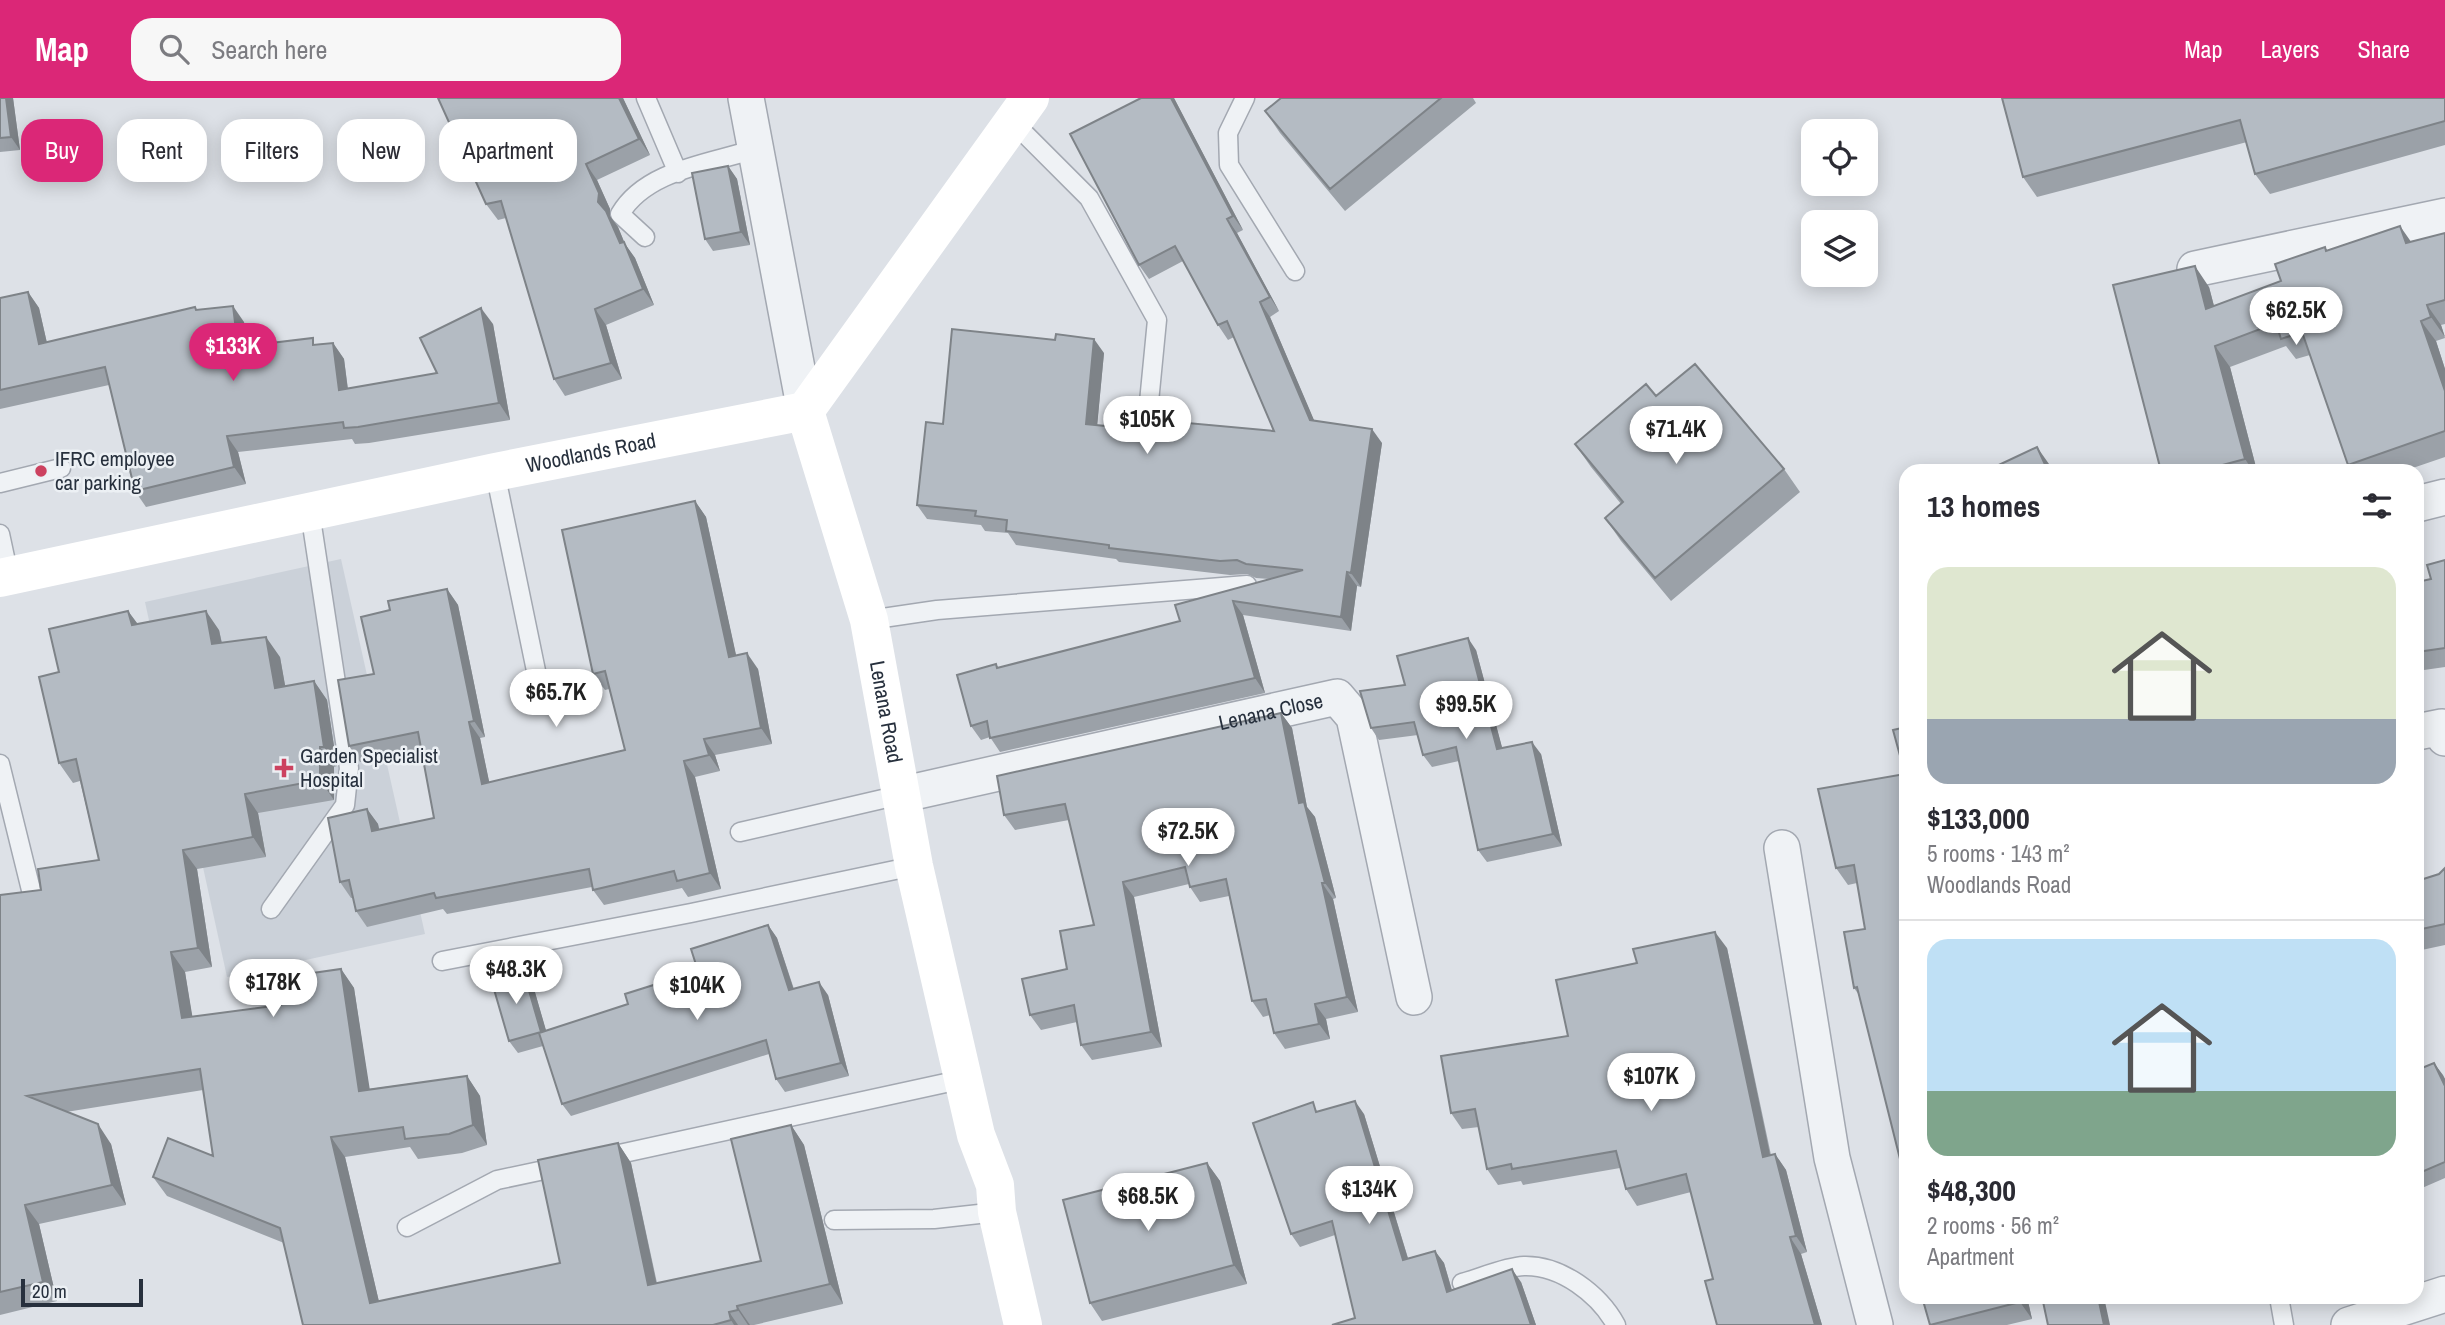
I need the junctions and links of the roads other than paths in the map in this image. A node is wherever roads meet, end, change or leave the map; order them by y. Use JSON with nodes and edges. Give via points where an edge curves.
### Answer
{"nodes":[{"id":1,"x":646,"y":98,"type":"edge"},
{"id":2,"x":746,"y":98,"type":"edge"},
{"id":3,"x":1245,"y":98,"type":"edge"},
{"id":4,"x":1020,"y":109,"type":"edge"},
{"id":5,"x":755,"y":149,"type":"junction"},
{"id":6,"x":678,"y":173,"type":"junction"},
{"id":7,"x":2445,"y":216,"type":"edge"},
{"id":8,"x":645,"y":237,"type":"dead end"},
{"id":9,"x":2195,"y":269,"type":"edge"},
{"id":10,"x":1295,"y":271,"type":"dead end"},
{"id":11,"x":1149,"y":402,"type":"dead end"},
{"id":12,"x":805,"y":411,"type":"junction"},
{"id":13,"x":61,"y":468,"type":"dead end"},
{"id":14,"x":495,"y":472,"type":"junction"},
{"id":15,"x":0,"y":483,"type":"edge"},
{"id":16,"x":2445,"y":497,"type":"edge"},
{"id":17,"x":2424,"y":503,"type":"edge"},
{"id":18,"x":310,"y":512,"type":"junction"},
{"id":19,"x":0,"y":534,"type":"edge"},
{"id":20,"x":4,"y":577,"type":"edge"},
{"id":21,"x":1247,"y":585,"type":"edge"},
{"id":22,"x":869,"y":620,"type":"junction"},
{"id":23,"x":541,"y":695,"type":"dead end"},
{"id":24,"x":0,"y":764,"type":"edge"},
{"id":25,"x":900,"y":796,"type":"junction"},
{"id":26,"x":740,"y":832,"type":"dead end"},
{"id":27,"x":1782,"y":848,"type":"dead end"},
{"id":28,"x":914,"y":866,"type":"junction"},
{"id":29,"x":33,"y":898,"type":"edge"},
{"id":30,"x":271,"y":909,"type":"dead end"},
{"id":31,"x":442,"y":961,"type":"dead end"},
{"id":32,"x":1414,"y":997,"type":"dead end"},
{"id":33,"x":964,"y":1079,"type":"junction"},
{"id":34,"x":997,"y":1212,"type":"junction"},
{"id":35,"x":834,"y":1220,"type":"dead end"},
{"id":36,"x":407,"y":1227,"type":"dead end"},
{"id":37,"x":1462,"y":1283,"type":"edge"},
{"id":38,"x":2445,"y":1294,"type":"edge"},
{"id":39,"x":2424,"y":1301,"type":"edge"},
{"id":40,"x":2280,"y":1304,"type":"edge"},
{"id":41,"x":2414,"y":1304,"type":"edge"},
{"id":42,"x":1023,"y":1325,"type":"edge"},
{"id":43,"x":1616,"y":1325,"type":"edge"},
{"id":44,"x":1875,"y":1325,"type":"edge"},
{"id":45,"x":2284,"y":1325,"type":"edge"},
{"id":46,"x":2349,"y":1325,"type":"edge"}],
"edges":[{"from":1,"to":6,"type":"lane"},
{"from":2,"to":5,"type":"street","name":"Lenana Road"},
{"from":3,"to":10,"type":"lane","via":[[1228,133],[1229,165]]},
{"from":4,"to":11,"type":"lane","via":[[1089,198],[1157,320]]},
{"from":4,"to":12,"type":"street"},
{"from":5,"to":6,"type":"lane"},
{"from":5,"to":12,"type":"street","name":"Lenana Road"},
{"from":6,"to":8,"type":"lane","via":[[648,182],[630,197],[620,214]]},
{"from":7,"to":9,"type":"street"},
{"from":12,"to":14,"type":"street","name":"Woodlands Road"},
{"from":12,"to":22,"type":"street","name":"Lenana Road"},
{"from":13,"to":15,"type":"lane"},
{"from":14,"to":18,"type":"street","name":"Woodlands Road"},
{"from":14,"to":23,"type":"lane"},
{"from":16,"to":17,"type":"street"},
{"from":18,"to":20,"type":"street","name":"Woodlands Road"},
{"from":18,"to":30,"type":"lane","via":[[349,768],[345,805]]},
{"from":19,"to":20,"type":"lane"},
{"from":21,"to":22,"type":"lane","via":[[937,610]]},
{"from":22,"to":25,"type":"street","name":"Lenana Road"},
{"from":24,"to":29,"type":"lane"},
{"from":25,"to":26,"type":"lane"},
{"from":25,"to":28,"type":"street","name":"Lenana Road"},
{"from":25,"to":32,"type":"street","name":"Lenana Close","via":[[1337,697],[1354,717]]},
{"from":27,"to":44,"type":"street","via":[[1832,1158]]},
{"from":28,"to":31,"type":"lane"},
{"from":28,"to":33,"type":"street","name":"Lenana Road"},
{"from":33,"to":34,"type":"street","name":"Lenana Road","via":[[976,1135],[995,1185]]},
{"from":33,"to":36,"type":"lane","via":[[497,1180]]},
{"from":34,"to":35,"type":"lane","via":[[934,1219]]},
{"from":34,"to":42,"type":"street","name":"Lenana Road"},
{"from":37,"to":43,"type":"lane","via":[[1524,1266],[1560,1272],[1587,1291]]},
{"from":38,"to":39,"type":"street"},
{"from":40,"to":45,"type":"lane"},
{"from":41,"to":46,"type":"street"}]}
